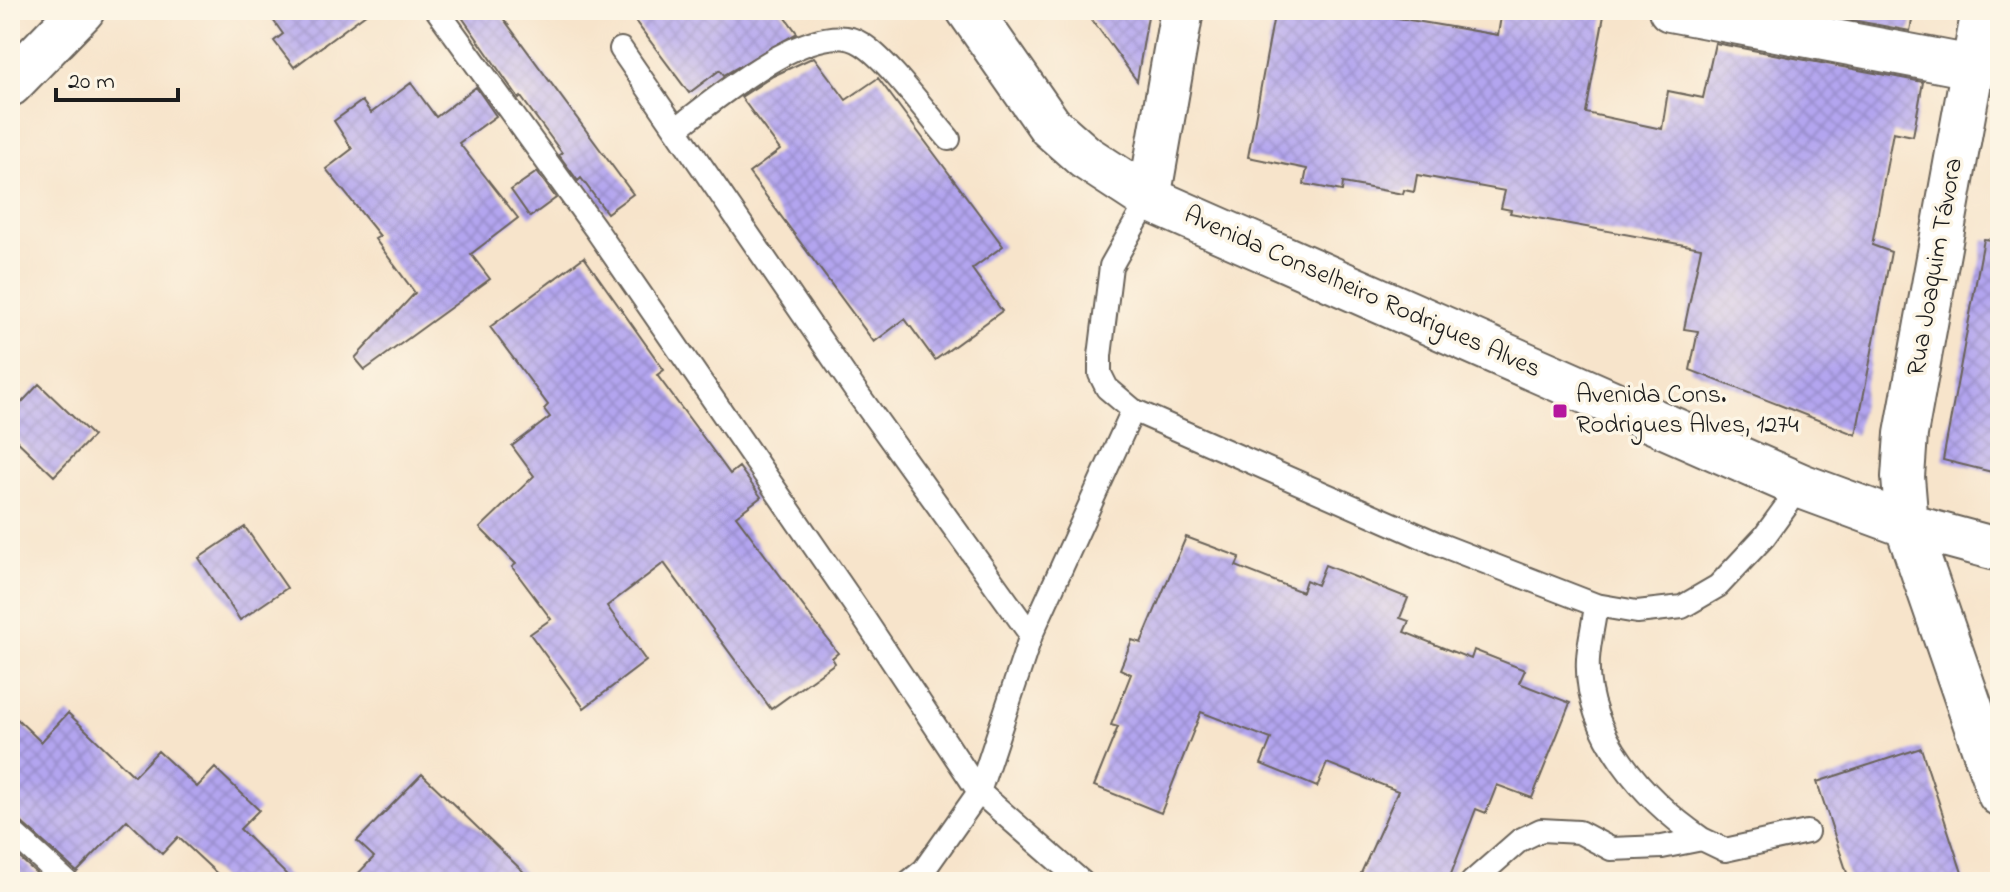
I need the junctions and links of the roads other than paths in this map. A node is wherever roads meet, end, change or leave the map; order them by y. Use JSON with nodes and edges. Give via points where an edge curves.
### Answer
{"nodes":[{"id":1,"x":82,"y":10,"type":"edge"},
{"id":2,"x":437,"y":10,"type":"edge"},
{"id":3,"x":969,"y":10,"type":"edge"},
{"id":4,"x":1182,"y":10,"type":"edge"},
{"id":5,"x":1670,"y":10,"type":"edge"},
{"id":6,"x":1983,"y":10,"type":"edge"},
{"id":7,"x":621,"y":49,"type":"dead end"},
{"id":8,"x":1972,"y":67,"type":"junction"},
{"id":9,"x":10,"y":84,"type":"edge"},
{"id":10,"x":676,"y":129,"type":"junction"},
{"id":11,"x":949,"y":139,"type":"dead end"},
{"id":12,"x":1149,"y":199,"type":"junction"},
{"id":13,"x":1133,"y":410,"type":"junction"},
{"id":14,"x":1801,"y":486,"type":"junction"},
{"id":15,"x":1907,"y":525,"type":"junction"},
{"id":16,"x":2000,"y":550,"type":"edge"},
{"id":17,"x":1596,"y":605,"type":"junction"},
{"id":18,"x":1031,"y":635,"type":"junction"},
{"id":19,"x":979,"y":792,"type":"junction"},
{"id":20,"x":2000,"y":794,"type":"edge"},
{"id":21,"x":10,"y":830,"type":"edge"},
{"id":22,"x":1807,"y":832,"type":"dead end"},
{"id":23,"x":1702,"y":839,"type":"junction"},
{"id":24,"x":67,"y":882,"type":"edge"},
{"id":25,"x":909,"y":882,"type":"edge"},
{"id":26,"x":1082,"y":882,"type":"edge"},
{"id":27,"x":1472,"y":882,"type":"edge"}],
"edges":[{"from":1,"to":9,"type":"street"},
{"from":2,"to":19,"type":"lane","via":[[595,228]]},
{"from":3,"to":12,"type":"street","name":"Avenida Conselheiro Rodrigues Alves","via":[[1050,126],[1085,157]]},
{"from":4,"to":12,"type":"street"},
{"from":5,"to":8,"type":"street"},
{"from":6,"to":8,"type":"street","name":"Rua Joaquim Távora"},
{"from":7,"to":10,"type":"lane"},
{"from":8,"to":15,"type":"street","name":"Rua Joaquim Távora","via":[[1906,434]]},
{"from":10,"to":11,"type":"lane","via":[[753,72],[835,36],[862,43]]},
{"from":10,"to":18,"type":"lane"},
{"from":12,"to":13,"type":"lane","via":[[1111,266],[1100,356],[1107,388]]},
{"from":12,"to":14,"type":"street","name":"Avenida Conselheiro Rodrigues Alves"},
{"from":13,"to":17,"type":"lane","via":[[1436,543]]},
{"from":13,"to":18,"type":"lane"},
{"from":14,"to":15,"type":"street","name":"Avenida Conselheiro Rodrigues Alves"},
{"from":14,"to":17,"type":"lane","via":[[1764,537],[1718,586],[1682,607],[1637,612]]},
{"from":15,"to":16,"type":"street"},
{"from":15,"to":20,"type":"street"},
{"from":17,"to":23,"type":"lane","via":[[1588,661],[1593,705],[1641,790]]},
{"from":18,"to":19,"type":"lane"},
{"from":19,"to":25,"type":"lane","via":[[924,870]]},
{"from":19,"to":26,"type":"lane"},
{"from":21,"to":24,"type":"lane"},
{"from":22,"to":23,"type":"lane","via":[[1725,850]]},
{"from":23,"to":27,"type":"lane","via":[[1611,849],[1579,832],[1541,830],[1520,840]]}]}
